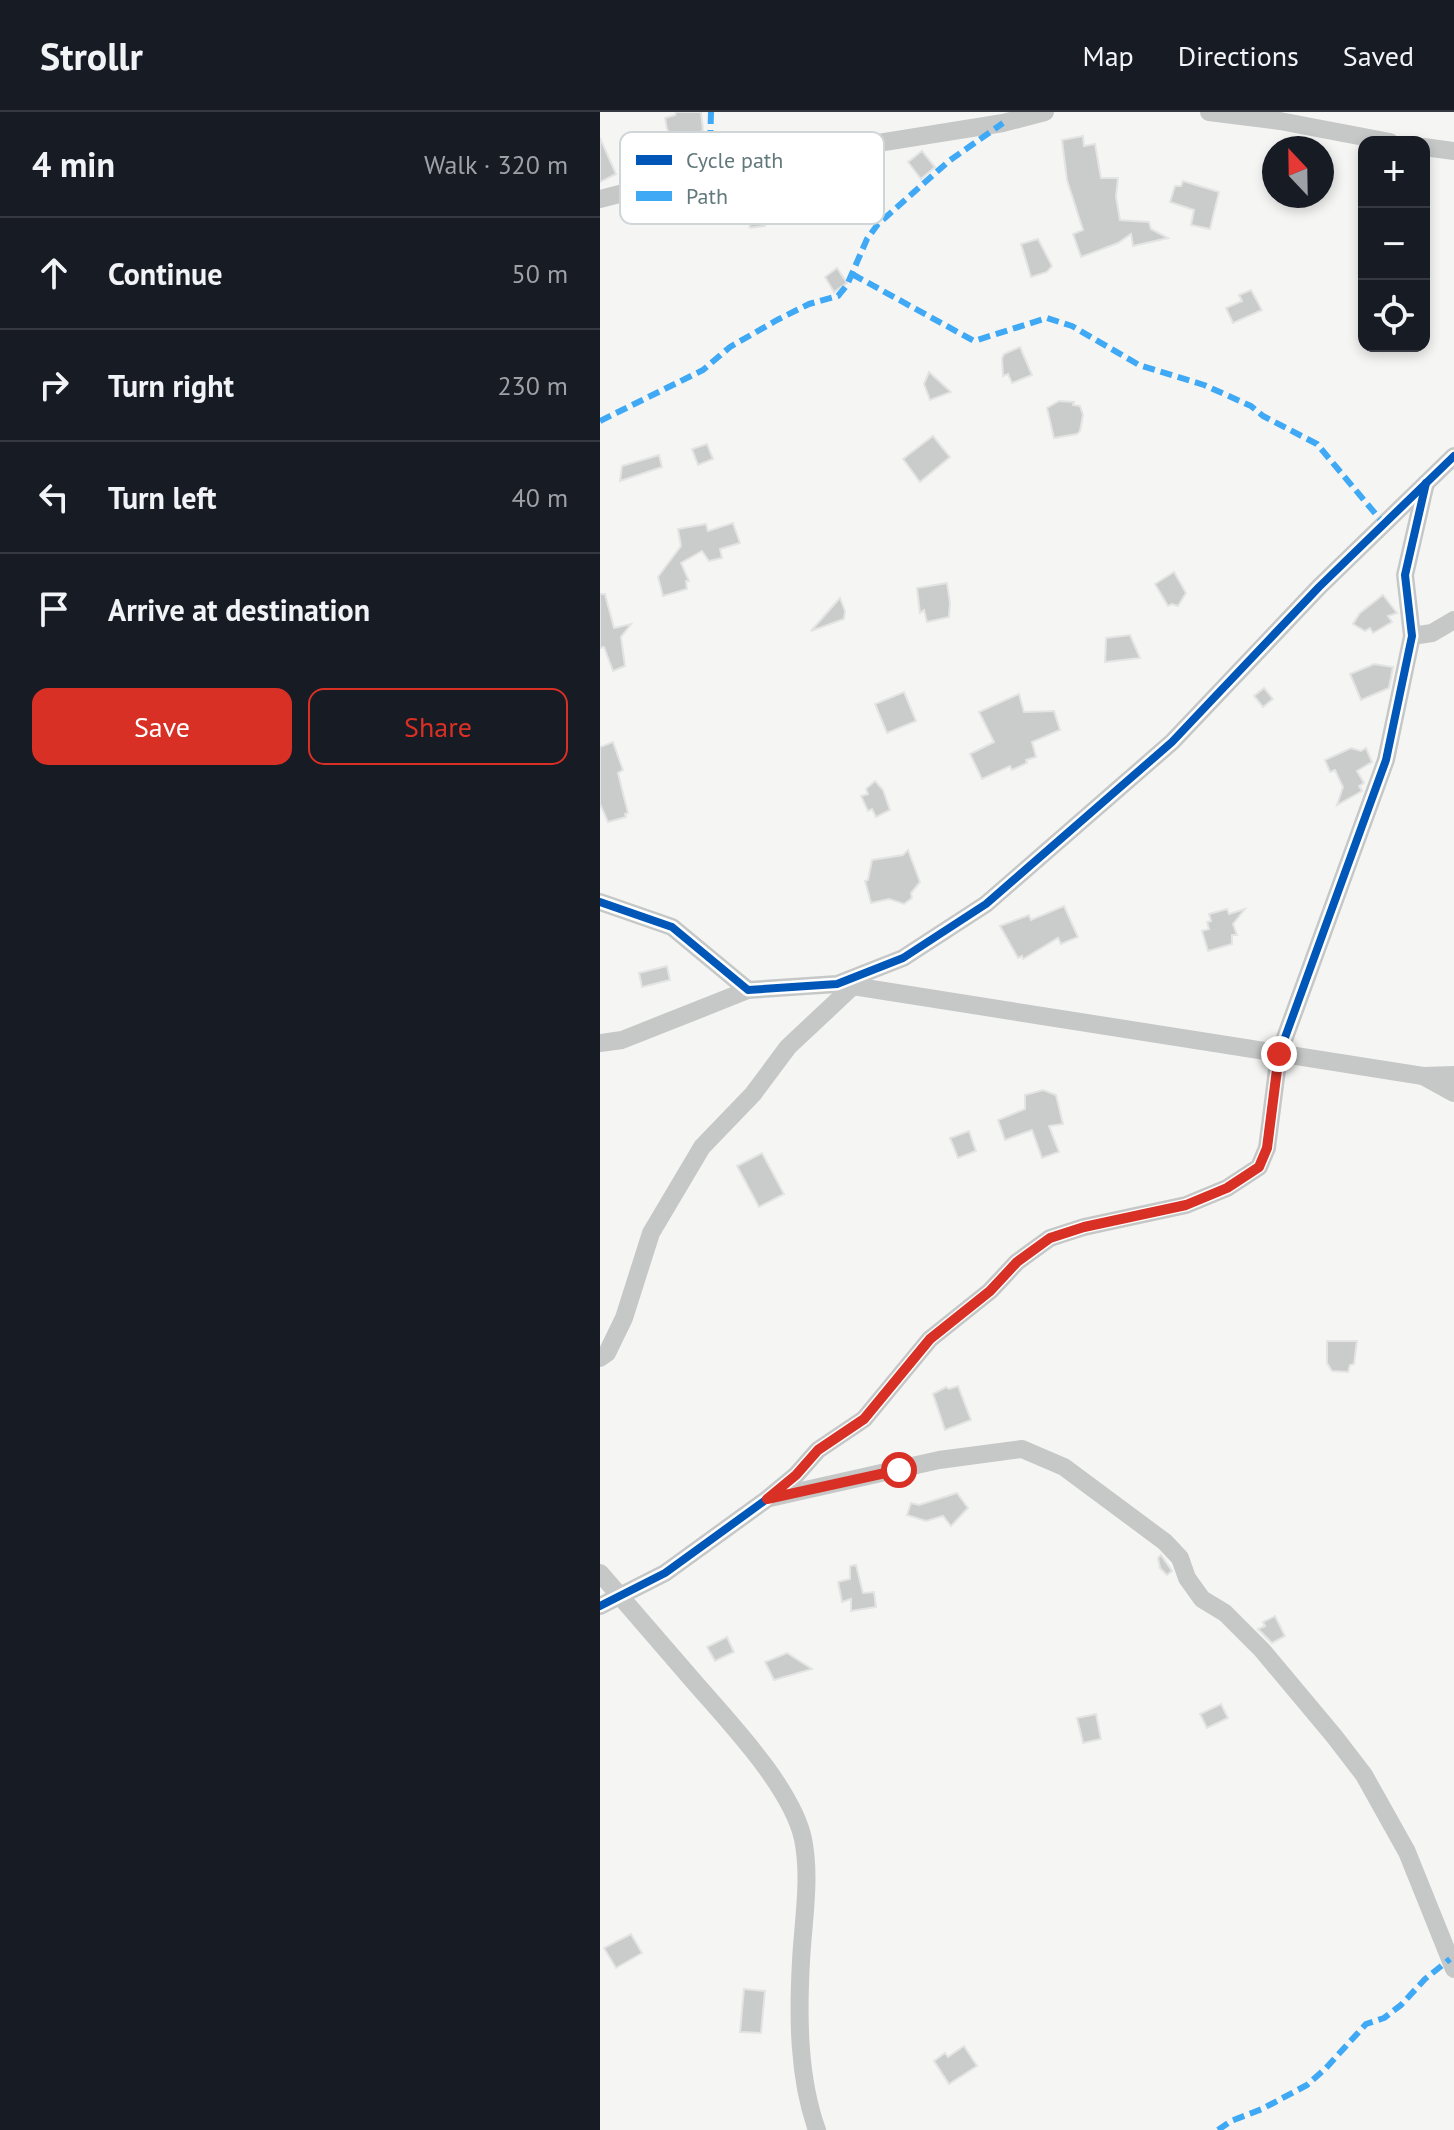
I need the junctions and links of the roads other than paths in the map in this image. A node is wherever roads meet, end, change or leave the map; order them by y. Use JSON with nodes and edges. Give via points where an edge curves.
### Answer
{"nodes":[{"id":1,"x":1045,"y":112,"type":"edge"},
{"id":2,"x":1209,"y":112,"type":"edge"},
{"id":3,"x":1358,"y":137,"type":"edge"},
{"id":4,"x":884,"y":142,"type":"edge"},
{"id":5,"x":1430,"y":148,"type":"edge"},
{"id":6,"x":1454,"y":151,"type":"edge"},
{"id":7,"x":620,"y":194,"type":"edge"},
{"id":8,"x":600,"y":199,"type":"edge"},
{"id":9,"x":1454,"y":456,"type":"edge"},
{"id":10,"x":1426,"y":483,"type":"junction"},
{"id":11,"x":1454,"y":620,"type":"edge"},
{"id":12,"x":1412,"y":636,"type":"junction"},
{"id":13,"x":600,"y":902,"type":"edge"},
{"id":14,"x":845,"y":985,"type":"junction"},
{"id":15,"x":748,"y":990,"type":"junction"},
{"id":16,"x":600,"y":1043,"type":"edge"},
{"id":17,"x":1279,"y":1054,"type":"junction"},
{"id":18,"x":1454,"y":1075,"type":"edge"},
{"id":19,"x":1423,"y":1076,"type":"junction"},
{"id":20,"x":1454,"y":1093,"type":"edge"},
{"id":21,"x":600,"y":1358,"type":"edge"},
{"id":22,"x":767,"y":1499,"type":"junction"},
{"id":23,"x":600,"y":1573,"type":"edge"},
{"id":24,"x":620,"y":1596,"type":"junction"},
{"id":25,"x":600,"y":1606,"type":"edge"},
{"id":26,"x":1453,"y":1961,"type":"edge"},
{"id":27,"x":817,"y":2130,"type":"edge"}],
"edges":[{"from":1,"to":4,"type":"street"},
{"from":2,"to":3,"type":"street"},
{"from":5,"to":6,"type":"street"},
{"from":7,"to":8,"type":"street"},
{"from":9,"to":10,"type":"street"},
{"from":10,"to":12,"type":"street","via":[[1405,575]]},
{"from":10,"to":14,"type":"street","via":[[1172,742],[986,904],[903,958]]},
{"from":11,"to":12,"type":"street","via":[[1432,633]]},
{"from":12,"to":17,"type":"street","via":[[1386,760]]},
{"from":13,"to":15,"type":"street","via":[[672,927]]},
{"from":14,"to":15,"type":"street"},
{"from":14,"to":17,"type":"street"},
{"from":14,"to":21,"type":"street","via":[[702,1147],[651,1233],[624,1318]]},
{"from":15,"to":16,"type":"street","via":[[622,1040]]},
{"from":17,"to":19,"type":"street"},
{"from":17,"to":22,"type":"street","via":[[1267,1148],[1259,1167],[1186,1205],[1050,1238],[930,1339],[864,1419],[818,1450]]},
{"from":18,"to":19,"type":"street"},
{"from":19,"to":20,"type":"street"},
{"from":22,"to":24,"type":"street","via":[[665,1573]]},
{"from":22,"to":26,"type":"street","via":[[939,1460],[1022,1449],[1064,1467],[1165,1542],[1202,1599],[1225,1613],[1262,1650],[1334,1736],[1364,1775],[1407,1852]]},
{"from":23,"to":24,"type":"street"},
{"from":24,"to":25,"type":"street"},
{"from":24,"to":27,"type":"street","via":[[738,1732],[799,1826],[805,1881],[801,2056]]}]}
